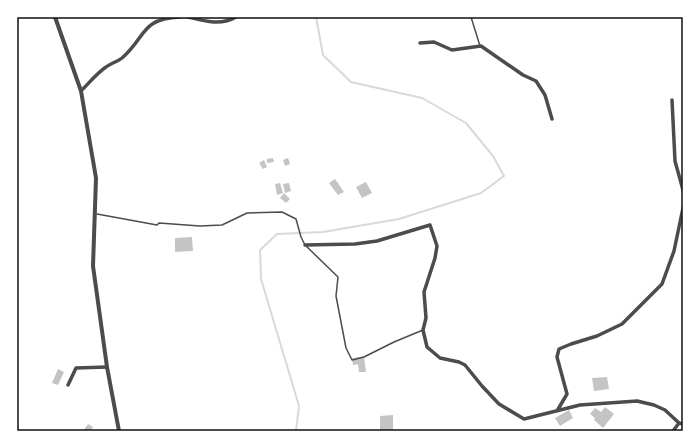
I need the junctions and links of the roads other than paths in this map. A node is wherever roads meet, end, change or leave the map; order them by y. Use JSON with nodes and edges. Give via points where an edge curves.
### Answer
{"nodes":[{"id":1,"x":55,"y":17,"type":"edge"},
{"id":2,"x":180,"y":17,"type":"edge"},
{"id":3,"x":188,"y":17,"type":"edge"},
{"id":4,"x":236,"y":17,"type":"edge"},
{"id":5,"x":471,"y":17,"type":"edge"},
{"id":6,"x":420,"y":43,"type":"dead end"},
{"id":7,"x":481,"y":46,"type":"junction"},
{"id":8,"x":81,"y":91,"type":"junction"},
{"id":9,"x":672,"y":100,"type":"dead end"},
{"id":10,"x":552,"y":119,"type":"dead end"},
{"id":11,"x":683,"y":190,"type":"edge"},
{"id":12,"x":683,"y":208,"type":"edge"},
{"id":13,"x":95,"y":214,"type":"junction"},
{"id":14,"x":305,"y":245,"type":"junction"},
{"id":15,"x":423,"y":330,"type":"junction"},
{"id":16,"x":107,"y":367,"type":"junction"},
{"id":17,"x":68,"y":385,"type":"dead end"},
{"id":18,"x":558,"y":411,"type":"junction"},
{"id":19,"x":681,"y":424,"type":"edge"},
{"id":20,"x":119,"y":431,"type":"edge"},
{"id":21,"x":673,"y":431,"type":"edge"}],
"edges":[{"from":1,"to":8,"type":"street"},
{"from":2,"to":8,"type":"street","via":[[155,21],[121,58],[105,67]]},
{"from":3,"to":4,"type":"street","via":[[212,22]]},
{"from":5,"to":7,"type":"lane"},
{"from":6,"to":7,"type":"street","via":[[434,42],[452,50]]},
{"from":7,"to":10,"type":"street","via":[[536,81],[545,95]]},
{"from":8,"to":13,"type":"street","via":[[96,178]]},
{"from":9,"to":11,"type":"street","via":[[675,161]]},
{"from":12,"to":18,"type":"street","via":[[674,252],[662,284],[622,324],[559,350],[557,357],[567,394]]},
{"from":13,"to":14,"type":"lane","via":[[157,225],[159,223],[200,226],[222,225],[247,212],[282,212],[296,219]]},
{"from":13,"to":16,"type":"street","via":[[93,266]]},
{"from":14,"to":15,"type":"lane","via":[[338,277],[336,296],[346,348],[352,360]]},
{"from":14,"to":15,"type":"street","via":[[377,241],[430,225],[437,246],[424,292],[426,318]]},
{"from":15,"to":18,"type":"street","via":[[427,347],[440,358],[465,365],[499,404],[524,419]]},
{"from":16,"to":17,"type":"street","via":[[76,368]]},
{"from":16,"to":20,"type":"street"},
{"from":18,"to":19,"type":"street","via":[[580,405],[637,402],[665,410]]},
{"from":19,"to":21,"type":"street"}]}
